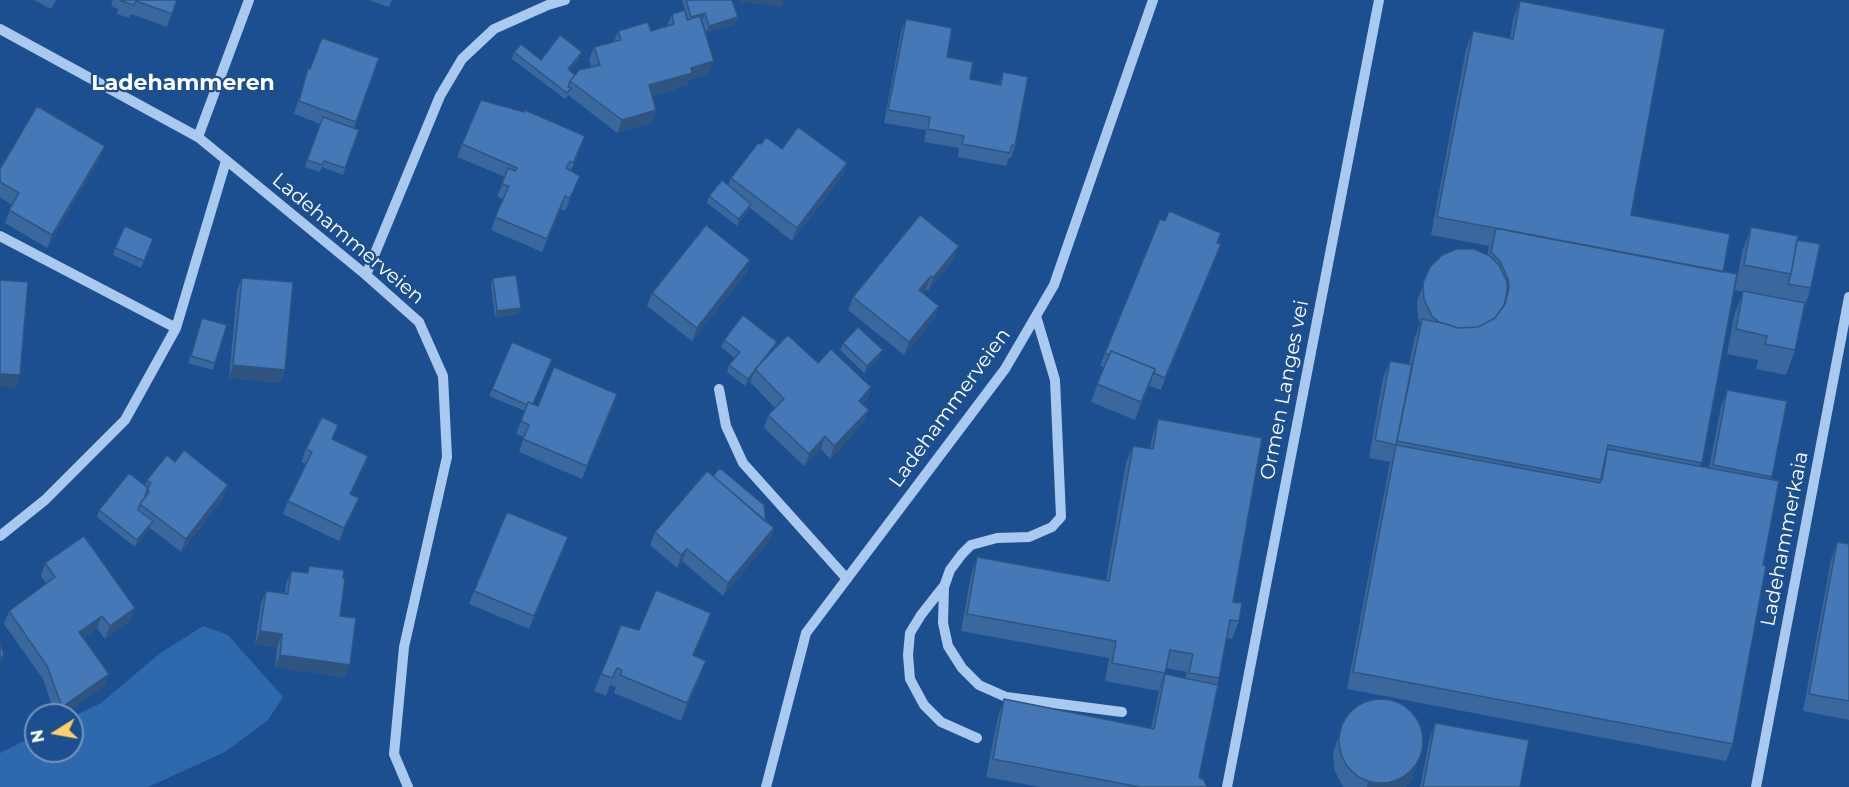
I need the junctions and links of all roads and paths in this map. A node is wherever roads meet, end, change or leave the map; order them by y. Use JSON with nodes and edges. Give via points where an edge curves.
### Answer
{"nodes":[{"id":1,"x":249,"y":0,"type":"edge"},
{"id":2,"x":565,"y":0,"type":"edge"},
{"id":3,"x":1153,"y":0,"type":"edge"},
{"id":4,"x":1379,"y":0,"type":"edge"},
{"id":5,"x":0,"y":29,"type":"edge"},
{"id":6,"x":198,"y":137,"type":"junction"},
{"id":7,"x":226,"y":161,"type":"junction"},
{"id":8,"x":0,"y":236,"type":"edge"},
{"id":9,"x":366,"y":275,"type":"junction"},
{"id":10,"x":1849,"y":297,"type":"edge"},
{"id":11,"x":1036,"y":316,"type":"junction"},
{"id":12,"x":176,"y":328,"type":"junction"},
{"id":13,"x":719,"y":389,"type":"dead end"},
{"id":14,"x":0,"y":536,"type":"edge"},
{"id":15,"x":847,"y":579,"type":"junction"},
{"id":16,"x":944,"y":587,"type":"junction"},
{"id":17,"x":1122,"y":712,"type":"dead end"},
{"id":18,"x":977,"y":738,"type":"dead end"},
{"id":19,"x":408,"y":787,"type":"edge"},
{"id":20,"x":766,"y":787,"type":"edge"},
{"id":21,"x":1227,"y":787,"type":"edge"},
{"id":22,"x":1756,"y":787,"type":"edge"}],
"edges":[{"from":1,"to":6,"type":"street"},
{"from":2,"to":9,"type":"street","via":[[494,29],[462,58],[440,96]]},
{"from":3,"to":11,"type":"street","name":"Ladehammerveien","via":[[1054,285]]},
{"from":4,"to":21,"type":"street","name":"Ormen Langes vei"},
{"from":5,"to":6,"type":"street","name":"Ladehammerveien"},
{"from":6,"to":7,"type":"street","name":"Ladehammerveien"},
{"from":7,"to":9,"type":"street","name":"Ladehammerveien"},
{"from":7,"to":12,"type":"street"},
{"from":8,"to":12,"type":"street"},
{"from":9,"to":19,"type":"street","name":"Ladehammerveien","via":[[419,322],[443,376],[447,457],[404,647],[394,754]]},
{"from":10,"to":22,"type":"street","name":"Ladehammerkaia"},
{"from":11,"to":15,"type":"street","name":"Ladehammerveien","via":[[1005,369]]},
{"from":11,"to":16,"type":"street","via":[[1055,380],[1061,517],[1052,527],[1029,537],[997,538],[971,545],[950,570]]},
{"from":12,"to":14,"type":"street","via":[[125,420],[45,500]]},
{"from":13,"to":15,"type":"street","via":[[726,426],[743,462]]},
{"from":15,"to":20,"type":"street","name":"Ladehammerveien","via":[[806,633]]},
{"from":16,"to":17,"type":"street","via":[[943,623],[948,646],[979,685],[1006,697]]},
{"from":16,"to":18,"type":"street","via":[[910,633],[910,679],[924,705],[941,722]]}]}
